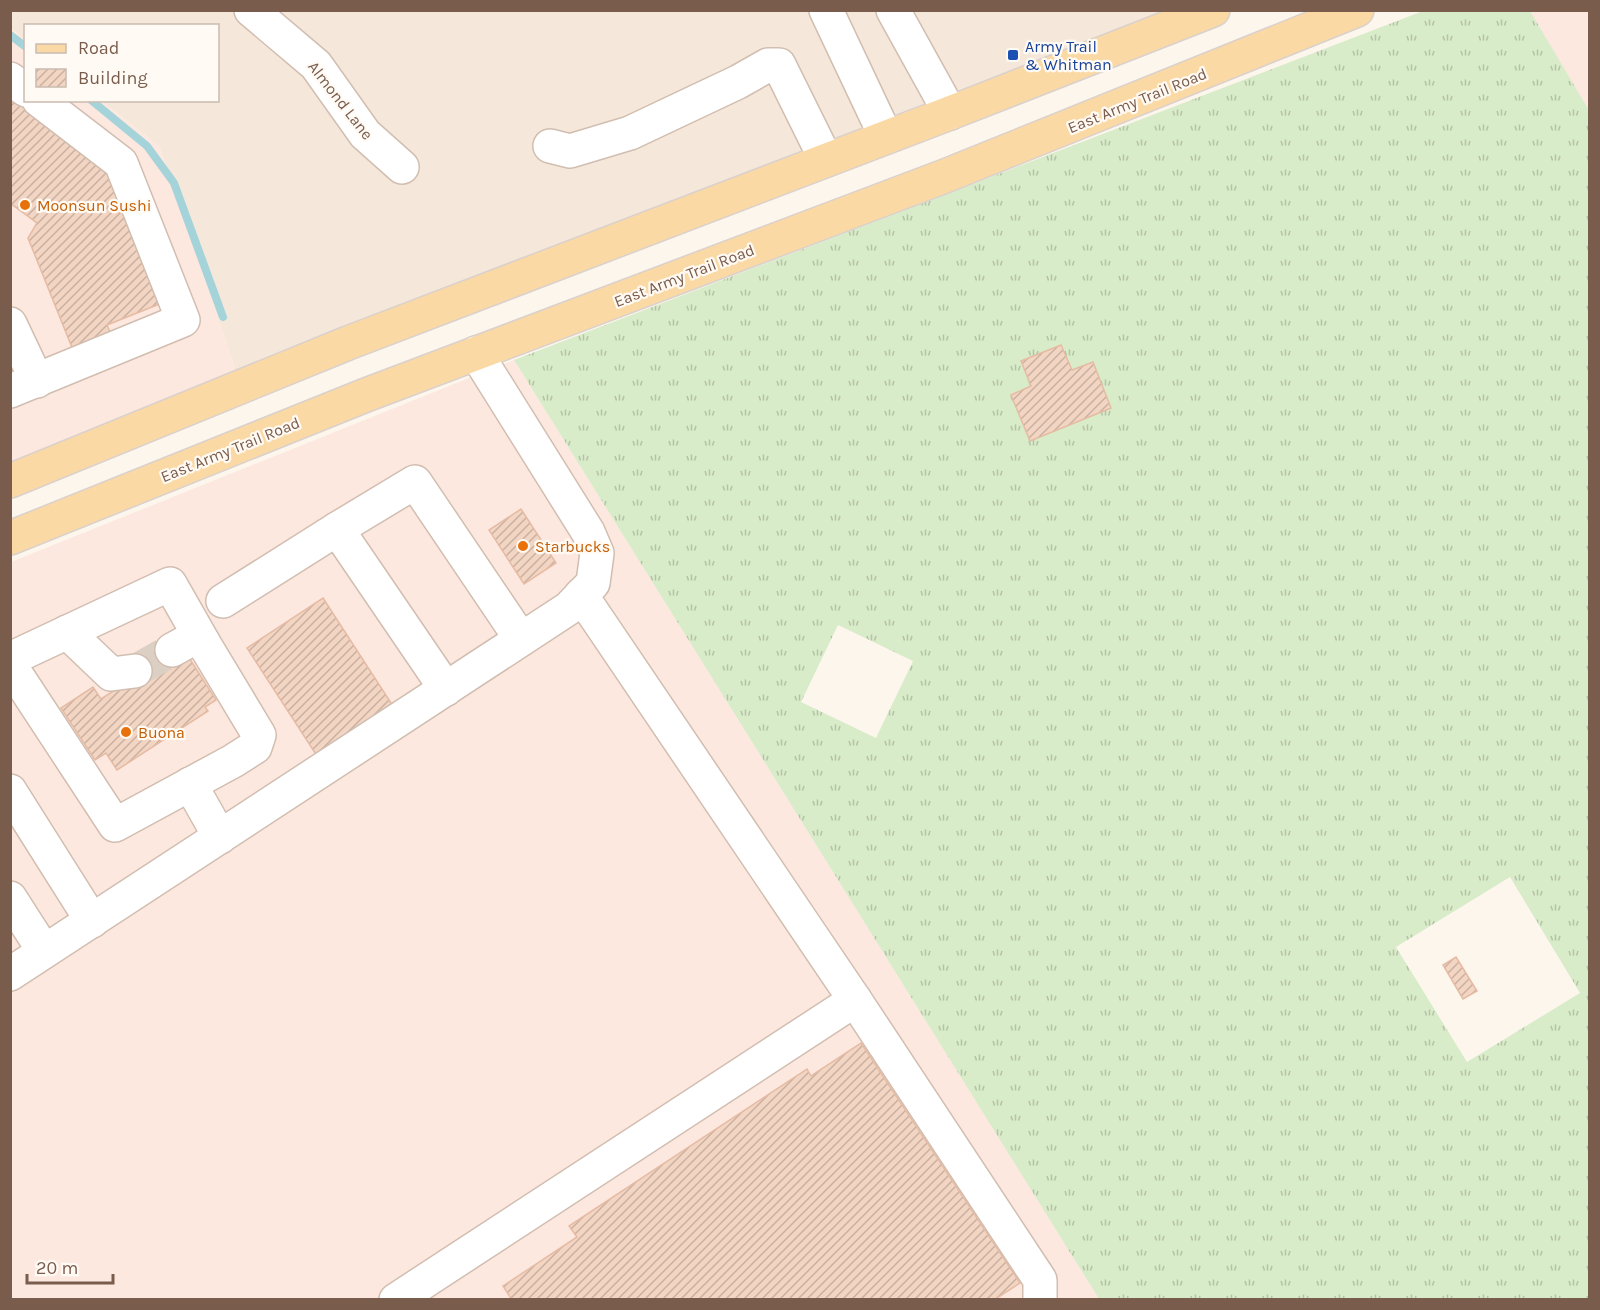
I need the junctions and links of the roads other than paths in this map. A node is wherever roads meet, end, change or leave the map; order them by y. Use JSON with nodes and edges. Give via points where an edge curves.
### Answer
{"nodes":[{"id":1,"x":251,"y":10,"type":"edge"},
{"id":2,"x":825,"y":10,"type":"edge"},
{"id":3,"x":893,"y":10,"type":"edge"},
{"id":4,"x":1213,"y":10,"type":"edge"},
{"id":5,"x":1357,"y":10,"type":"edge"},
{"id":6,"x":10,"y":79,"type":"edge"},
{"id":7,"x":24,"y":89,"type":"edge"},
{"id":8,"x":42,"y":102,"type":"edge"},
{"id":9,"x":950,"y":113,"type":"junction"},
{"id":10,"x":886,"y":137,"type":"junction"},
{"id":11,"x":550,"y":146,"type":"dead end"},
{"id":12,"x":826,"y":160,"type":"junction"},
{"id":13,"x":402,"y":167,"type":"dead end"},
{"id":14,"x":10,"y":324,"type":"edge"},
{"id":15,"x":476,"y":353,"type":"junction"},
{"id":16,"x":24,"y":386,"type":"edge"},
{"id":17,"x":10,"y":481,"type":"edge"},
{"id":18,"x":337,"y":529,"type":"junction"},
{"id":19,"x":10,"y":538,"type":"edge"},
{"id":20,"x":581,"y":596,"type":"junction"},
{"id":21,"x":223,"y":601,"type":"dead end"},
{"id":22,"x":67,"y":632,"type":"junction"},
{"id":23,"x":521,"y":639,"type":"junction"},
{"id":24,"x":10,"y":659,"type":"edge"},
{"id":25,"x":10,"y":665,"type":"edge"},
{"id":26,"x":135,"y":672,"type":"tunnel mouth"},
{"id":27,"x":446,"y":689,"type":"junction"},
{"id":28,"x":190,"y":784,"type":"junction"},
{"id":29,"x":10,"y":791,"type":"edge"},
{"id":30,"x":220,"y":837,"type":"junction"},
{"id":31,"x":10,"y":898,"type":"edge"},
{"id":32,"x":92,"y":921,"type":"junction"},
{"id":33,"x":44,"y":951,"type":"junction"},
{"id":34,"x":10,"y":974,"type":"edge"},
{"id":35,"x":855,"y":1000,"type":"junction"},
{"id":36,"x":396,"y":1299,"type":"edge"},
{"id":37,"x":1040,"y":1299,"type":"edge"}],
"edges":[{"from":1,"to":13,"type":"street","name":"Almond Lane","via":[[316,64],[365,134]]},
{"from":2,"to":10,"type":"street"},
{"from":3,"to":9,"type":"street"},
{"from":4,"to":9,"type":"main road"},
{"from":5,"to":15,"type":"main road","name":"East Army Trail Road","via":[[945,176]]},
{"from":6,"to":7,"type":"street"},
{"from":8,"to":16,"type":"street","via":[[121,163],[183,320]]},
{"from":9,"to":10,"type":"main road"},
{"from":10,"to":12,"type":"main road"},
{"from":11,"to":12,"type":"street","via":[[570,152],[630,133],[768,65],[779,65]]},
{"from":12,"to":17,"type":"main road","via":[[348,343]]},
{"from":14,"to":16,"type":"street"},
{"from":15,"to":19,"type":"main road","name":"East Army Trail Road"},
{"from":15,"to":20,"type":"street","via":[[593,542],[597,553],[593,583]]},
{"from":18,"to":21,"type":"street"},
{"from":18,"to":23,"type":"street","via":[[415,482]]},
{"from":18,"to":27,"type":"street"},
{"from":20,"to":23,"type":"street"},
{"from":20,"to":35,"type":"street"},
{"from":22,"to":24,"type":"street"},
{"from":22,"to":26,"type":"street","via":[[111,674]]},
{"from":22,"to":28,"type":"street","via":[[170,584],[187,646],[259,735],[255,747]]},
{"from":23,"to":27,"type":"street"},
{"from":25,"to":28,"type":"street","via":[[115,825]]},
{"from":27,"to":30,"type":"street"},
{"from":28,"to":30,"type":"street"},
{"from":29,"to":32,"type":"street"},
{"from":30,"to":32,"type":"street"},
{"from":31,"to":33,"type":"street"},
{"from":32,"to":33,"type":"street"},
{"from":33,"to":34,"type":"street"},
{"from":35,"to":36,"type":"street"},
{"from":35,"to":37,"type":"street","via":[[1040,1280]]}]}
